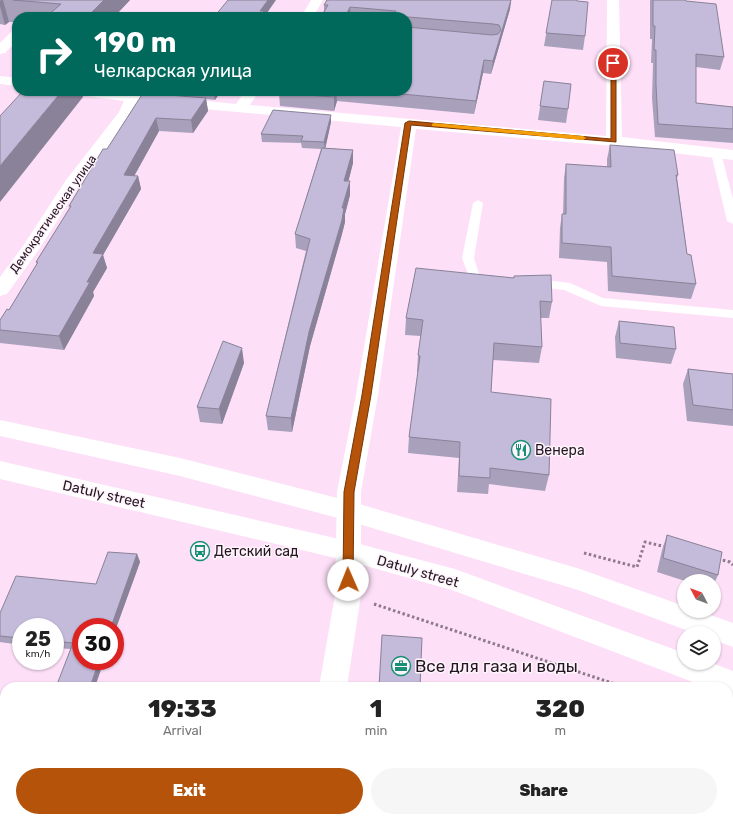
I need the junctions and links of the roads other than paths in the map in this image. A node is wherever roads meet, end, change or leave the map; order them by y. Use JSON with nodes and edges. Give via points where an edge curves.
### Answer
{"nodes":[{"id":1,"x":317,"y":0,"type":"edge"},
{"id":2,"x":613,"y":0,"type":"edge"},
{"id":3,"x":310,"y":12,"type":"edge"},
{"id":4,"x":12,"y":39,"type":"edge"},
{"id":5,"x":0,"y":50,"type":"edge"},
{"id":6,"x":0,"y":80,"type":"edge"},
{"id":7,"x":12,"y":81,"type":"edge"},
{"id":8,"x":118,"y":96,"type":"edge"},
{"id":9,"x":249,"y":96,"type":"edge"},
{"id":10,"x":133,"y":98,"type":"junction"},
{"id":11,"x":240,"y":109,"type":"junction"},
{"id":12,"x":409,"y":123,"type":"junction"},
{"id":13,"x":614,"y":141,"type":"junction"},
{"id":14,"x":716,"y":153,"type":"junction"},
{"id":15,"x":733,"y":154,"type":"edge"},
{"id":16,"x":478,"y":203,"type":"dead end"},
{"id":17,"x":733,"y":221,"type":"edge"},
{"id":18,"x":504,"y":286,"type":"edge"},
{"id":19,"x":518,"y":286,"type":"edge"},
{"id":20,"x":0,"y":290,"type":"edge"},
{"id":21,"x":733,"y":314,"type":"edge"},
{"id":22,"x":0,"y":428,"type":"edge"},
{"id":23,"x":0,"y":470,"type":"edge"},
{"id":24,"x":349,"y":511,"type":"junction"},
{"id":25,"x":348,"y":551,"type":"junction"},
{"id":26,"x":733,"y":635,"type":"edge"},
{"id":27,"x":334,"y":682,"type":"edge"},
{"id":28,"x":728,"y":682,"type":"edge"}],
"edges":[{"from":1,"to":3,"type":"main road"},
{"from":2,"to":13,"type":"main road"},
{"from":4,"to":5,"type":"main road"},
{"from":6,"to":7,"type":"main road"},
{"from":8,"to":10,"type":"main road"},
{"from":9,"to":11,"type":"main road"},
{"from":10,"to":11,"type":"main road"},
{"from":10,"to":20,"type":"main road","name":"Демократическая улица","via":[[126,113],[72,184],[31,248]]},
{"from":11,"to":12,"type":"main road"},
{"from":12,"to":13,"type":"main road"},
{"from":12,"to":24,"type":"main road","via":[[367,395],[349,492]]},
{"from":13,"to":14,"type":"main road"},
{"from":14,"to":15,"type":"main road"},
{"from":14,"to":17,"type":"lane"},
{"from":16,"to":18,"type":"lane","via":[[468,258],[474,276],[488,284]]},
{"from":19,"to":21,"type":"lane","via":[[566,286],[601,302]]},
{"from":22,"to":24,"type":"main road","via":[[180,467]]},
{"from":23,"to":25,"type":"main road","name":"Datuly street"},
{"from":24,"to":25,"type":"main road"},
{"from":24,"to":26,"type":"main road","via":[[580,580]]},
{"from":25,"to":27,"type":"main road","via":[[348,595]]},
{"from":25,"to":28,"type":"main road","name":"Datuly street","via":[[455,580]]}]}
